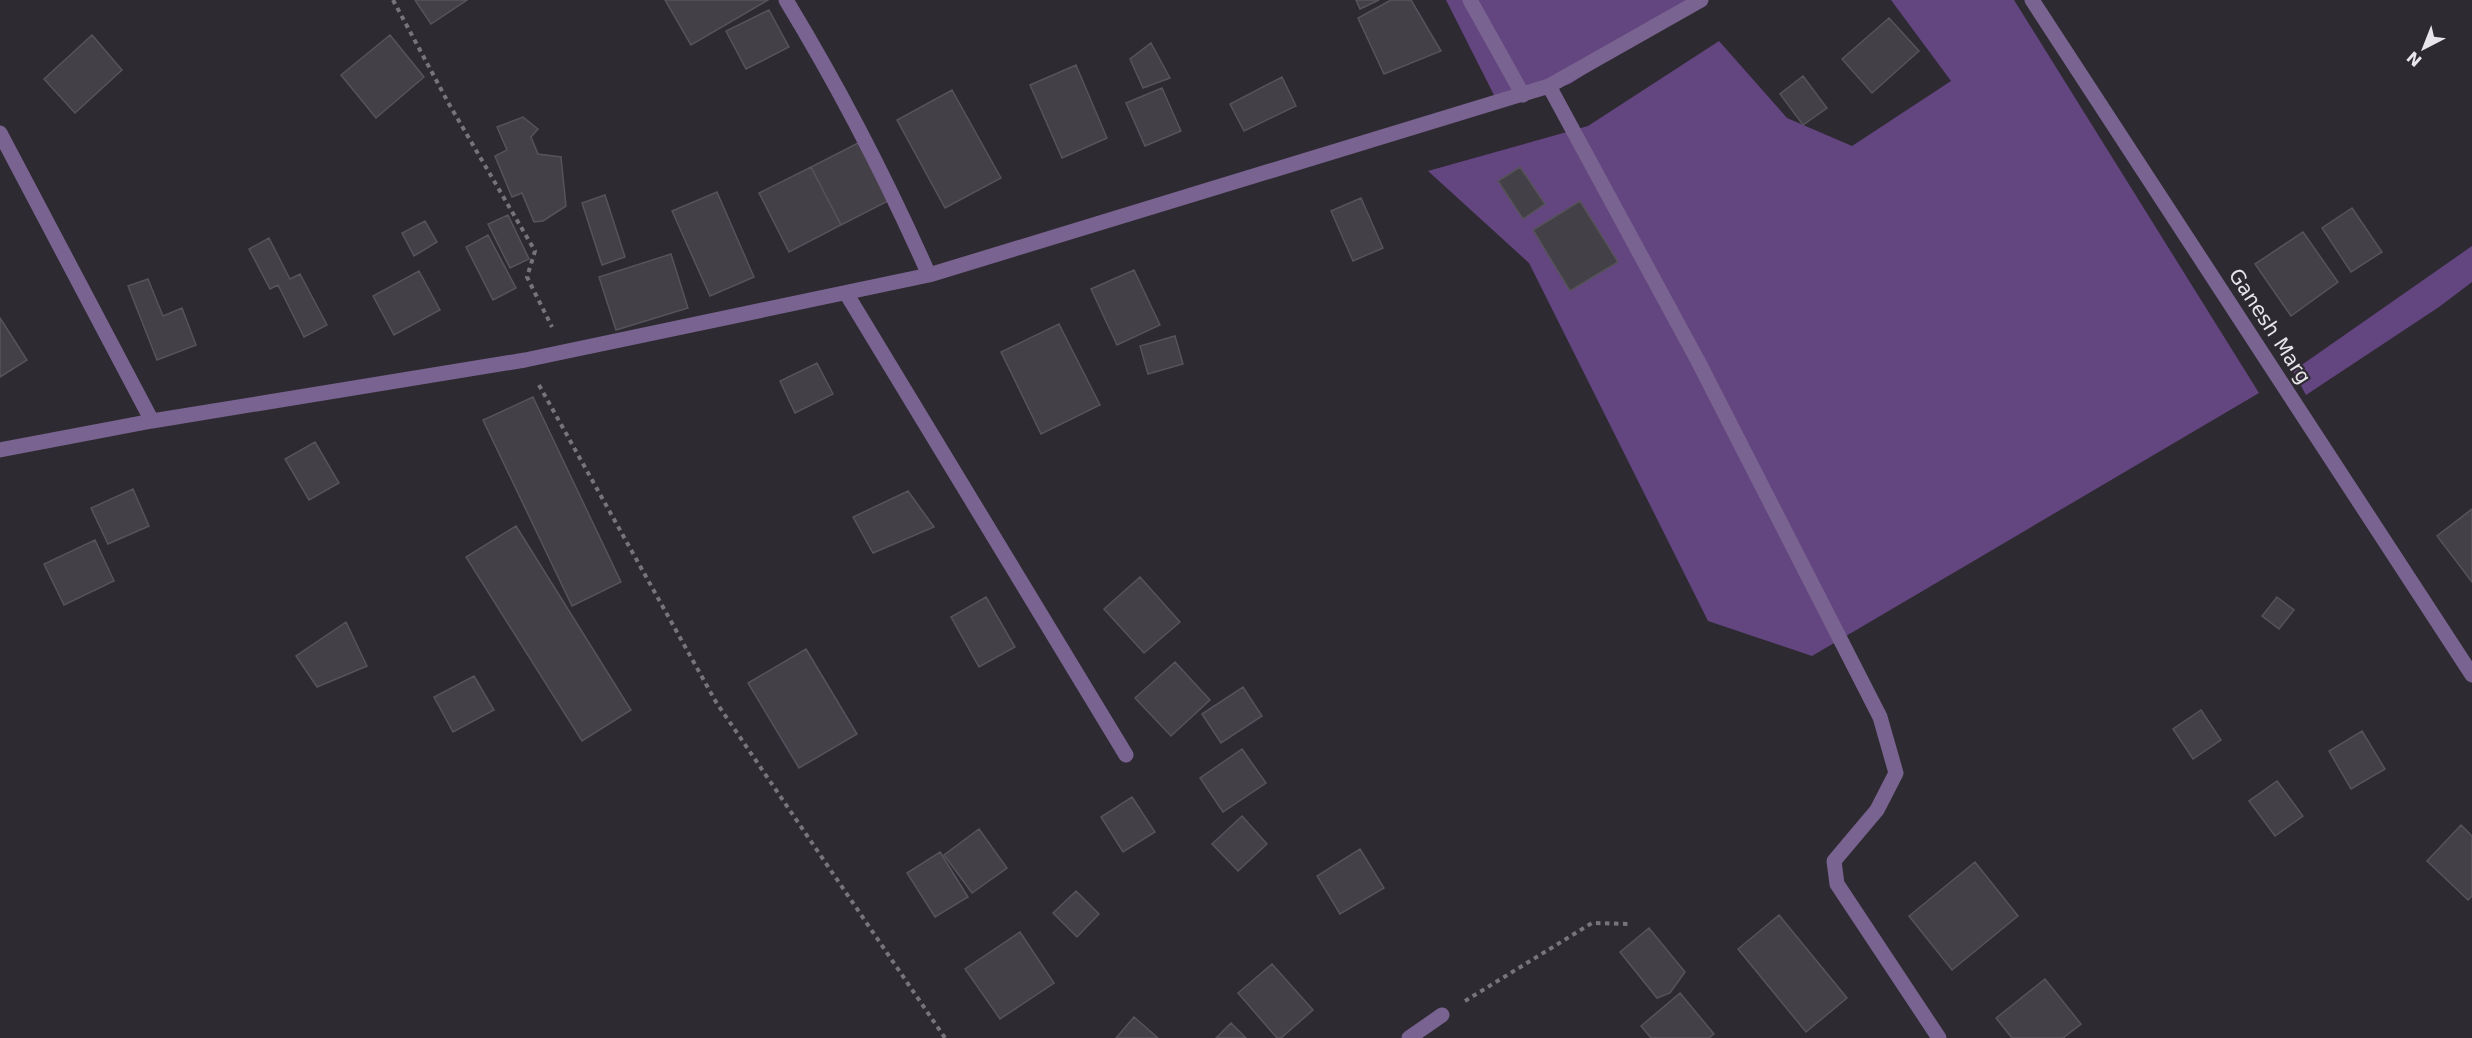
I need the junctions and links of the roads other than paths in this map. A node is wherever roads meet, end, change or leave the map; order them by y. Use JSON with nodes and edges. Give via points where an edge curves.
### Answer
{"nodes":[{"id":1,"x":786,"y":0,"type":"edge"},
{"id":2,"x":1470,"y":0,"type":"edge"},
{"id":3,"x":1701,"y":0,"type":"edge"},
{"id":4,"x":2032,"y":0,"type":"edge"},
{"id":5,"x":1549,"y":86,"type":"junction"},
{"id":6,"x":1522,"y":95,"type":"junction"},
{"id":7,"x":0,"y":134,"type":"edge"},
{"id":8,"x":929,"y":275,"type":"junction"},
{"id":9,"x":846,"y":293,"type":"junction"},
{"id":10,"x":152,"y":421,"type":"junction"},
{"id":11,"x":0,"y":450,"type":"edge"},
{"id":12,"x":2472,"y":675,"type":"edge"},
{"id":13,"x":1126,"y":755,"type":"dead end"},
{"id":14,"x":1442,"y":1015,"type":"road end"},
{"id":15,"x":1409,"y":1038,"type":"edge"},
{"id":16,"x":1939,"y":1038,"type":"edge"}],
"edges":[{"from":1,"to":8,"type":"street","via":[[831,75]]},
{"from":2,"to":6,"type":"street"},
{"from":3,"to":5,"type":"street"},
{"from":4,"to":12,"type":"street","name":"Ganesh Marg"},
{"from":5,"to":6,"type":"street"},
{"from":5,"to":16,"type":"street","via":[[1698,361],[1880,717],[1896,773],[1877,810],[1834,861],[1837,884]]},
{"from":6,"to":8,"type":"street"},
{"from":7,"to":10,"type":"street"},
{"from":8,"to":9,"type":"street"},
{"from":9,"to":10,"type":"street","via":[[525,360]]},
{"from":9,"to":13,"type":"street"},
{"from":10,"to":11,"type":"street"},
{"from":14,"to":15,"type":"street"}]}
